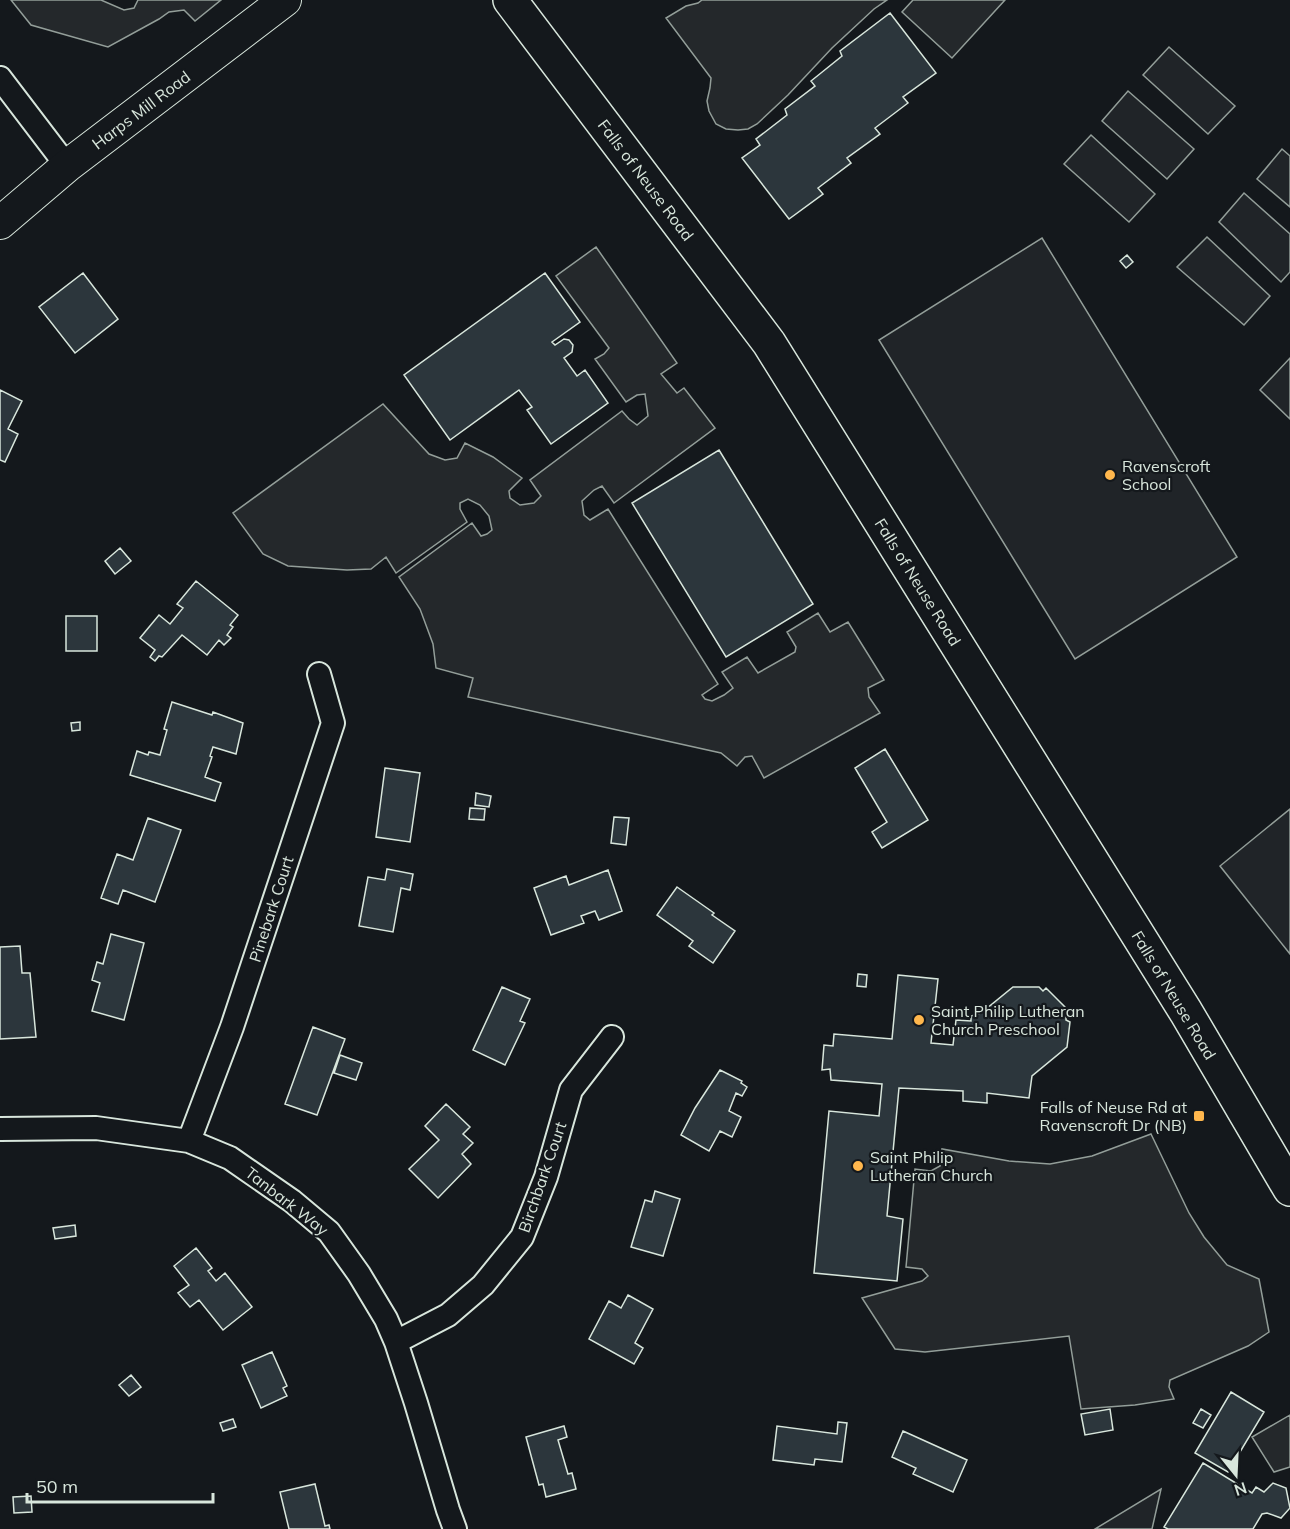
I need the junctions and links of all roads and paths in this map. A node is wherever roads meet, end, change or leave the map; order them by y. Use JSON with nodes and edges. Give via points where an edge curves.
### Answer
{"nodes":[{"id":1,"x":285,"y":0,"type":"edge"},
{"id":2,"x":510,"y":0,"type":"edge"},
{"id":3,"x":0,"y":78,"type":"edge"},
{"id":4,"x":68,"y":166,"type":"junction"},
{"id":5,"x":0,"y":223,"type":"edge"},
{"id":6,"x":319,"y":675,"type":"dead end"},
{"id":7,"x":612,"y":1038,"type":"dead end"},
{"id":8,"x":0,"y":1129,"type":"edge"},
{"id":9,"x":189,"y":1141,"type":"junction"},
{"id":10,"x":1290,"y":1189,"type":"edge"},
{"id":11,"x":396,"y":1342,"type":"junction"},
{"id":12,"x":455,"y":1529,"type":"edge"}],
"edges":[{"from":1,"to":4,"type":"street","name":"Harps Mill Road"},
{"from":2,"to":10,"type":"main road","name":"Falls of Neuse Road","via":[[769,343],[1186,1012]]},
{"from":3,"to":4,"type":"street"},
{"from":4,"to":5,"type":"street","name":"Harps Mill Road"},
{"from":6,"to":9,"type":"street","name":"Pinebark Court","via":[[333,723],[232,1027]]},
{"from":7,"to":11,"type":"street","name":"Birchbark Court","via":[[571,1090],[546,1177],[522,1237],[483,1285],[448,1315]]},
{"from":8,"to":9,"type":"street","name":"Tanbark Way","via":[[96,1128]]},
{"from":9,"to":11,"type":"street","name":"Tanbark Way","via":[[230,1158],[330,1232],[370,1292]]},
{"from":11,"to":12,"type":"street","name":"Tanbark Way"}]}
